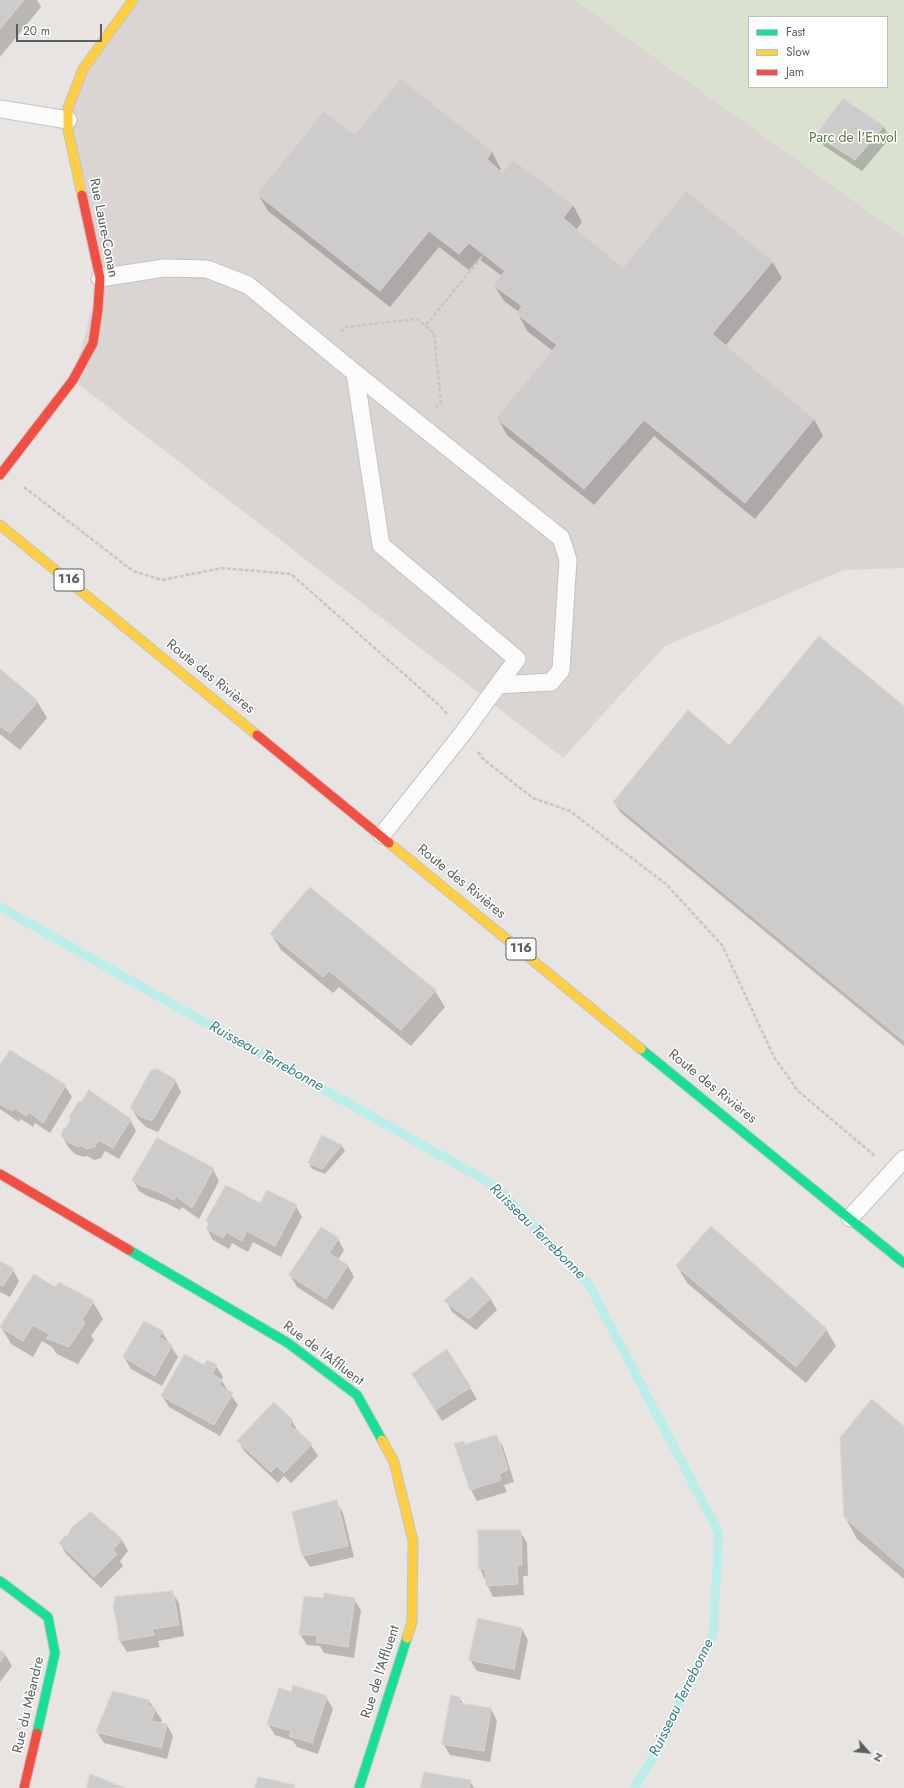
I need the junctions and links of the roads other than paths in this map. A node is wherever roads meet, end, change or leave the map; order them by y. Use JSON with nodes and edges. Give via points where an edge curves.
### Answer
{"nodes":[{"id":1,"x":133,"y":0,"type":"edge"},
{"id":2,"x":0,"y":108,"type":"edge"},
{"id":3,"x":68,"y":120,"type":"junction"},
{"id":4,"x":100,"y":278,"type":"junction"},
{"id":5,"x":356,"y":373,"type":"junction"},
{"id":6,"x":0,"y":475,"type":"edge"},
{"id":7,"x":0,"y":525,"type":"edge"},
{"id":8,"x":498,"y":685,"type":"junction"},
{"id":9,"x":382,"y":835,"type":"junction"},
{"id":10,"x":899,"y":1165,"type":"edge"},
{"id":11,"x":0,"y":1174,"type":"edge"},
{"id":12,"x":850,"y":1218,"type":"junction"},
{"id":13,"x":904,"y":1262,"type":"edge"},
{"id":14,"x":0,"y":1581,"type":"edge"},
{"id":15,"x":24,"y":1788,"type":"edge"},
{"id":16,"x":359,"y":1788,"type":"edge"}],
"edges":[{"from":1,"to":3,"type":"street","name":"Rue Laure-Conan","via":[[83,69],[68,108]]},
{"from":2,"to":3,"type":"lane"},
{"from":3,"to":4,"type":"street","name":"Rue Laure-Conan"},
{"from":4,"to":5,"type":"lane","via":[[164,268],[207,269],[248,285]]},
{"from":4,"to":6,"type":"street","name":"Rue Laure-Conan","via":[[93,343],[73,380]]},
{"from":5,"to":8,"type":"lane","via":[[381,545],[517,660]]},
{"from":5,"to":8,"type":"lane","via":[[561,538],[568,560],[562,670],[551,682]]},
{"from":7,"to":9,"type":"street","name":"Route des Rivières","number":"116"},
{"from":8,"to":9,"type":"lane"},
{"from":9,"to":12,"type":"street","name":"Route des Rivières","number":"116"},
{"from":10,"to":12,"type":"lane"},
{"from":11,"to":16,"type":"street","name":"Rue de l'Affluent","via":[[288,1343],[356,1395],[394,1462],[413,1541],[412,1622]]},
{"from":12,"to":13,"type":"street","name":"Route des Rivières","number":"116"},
{"from":14,"to":15,"type":"street","name":"Rue du Mèandre","via":[[48,1617],[55,1653]]}]}
